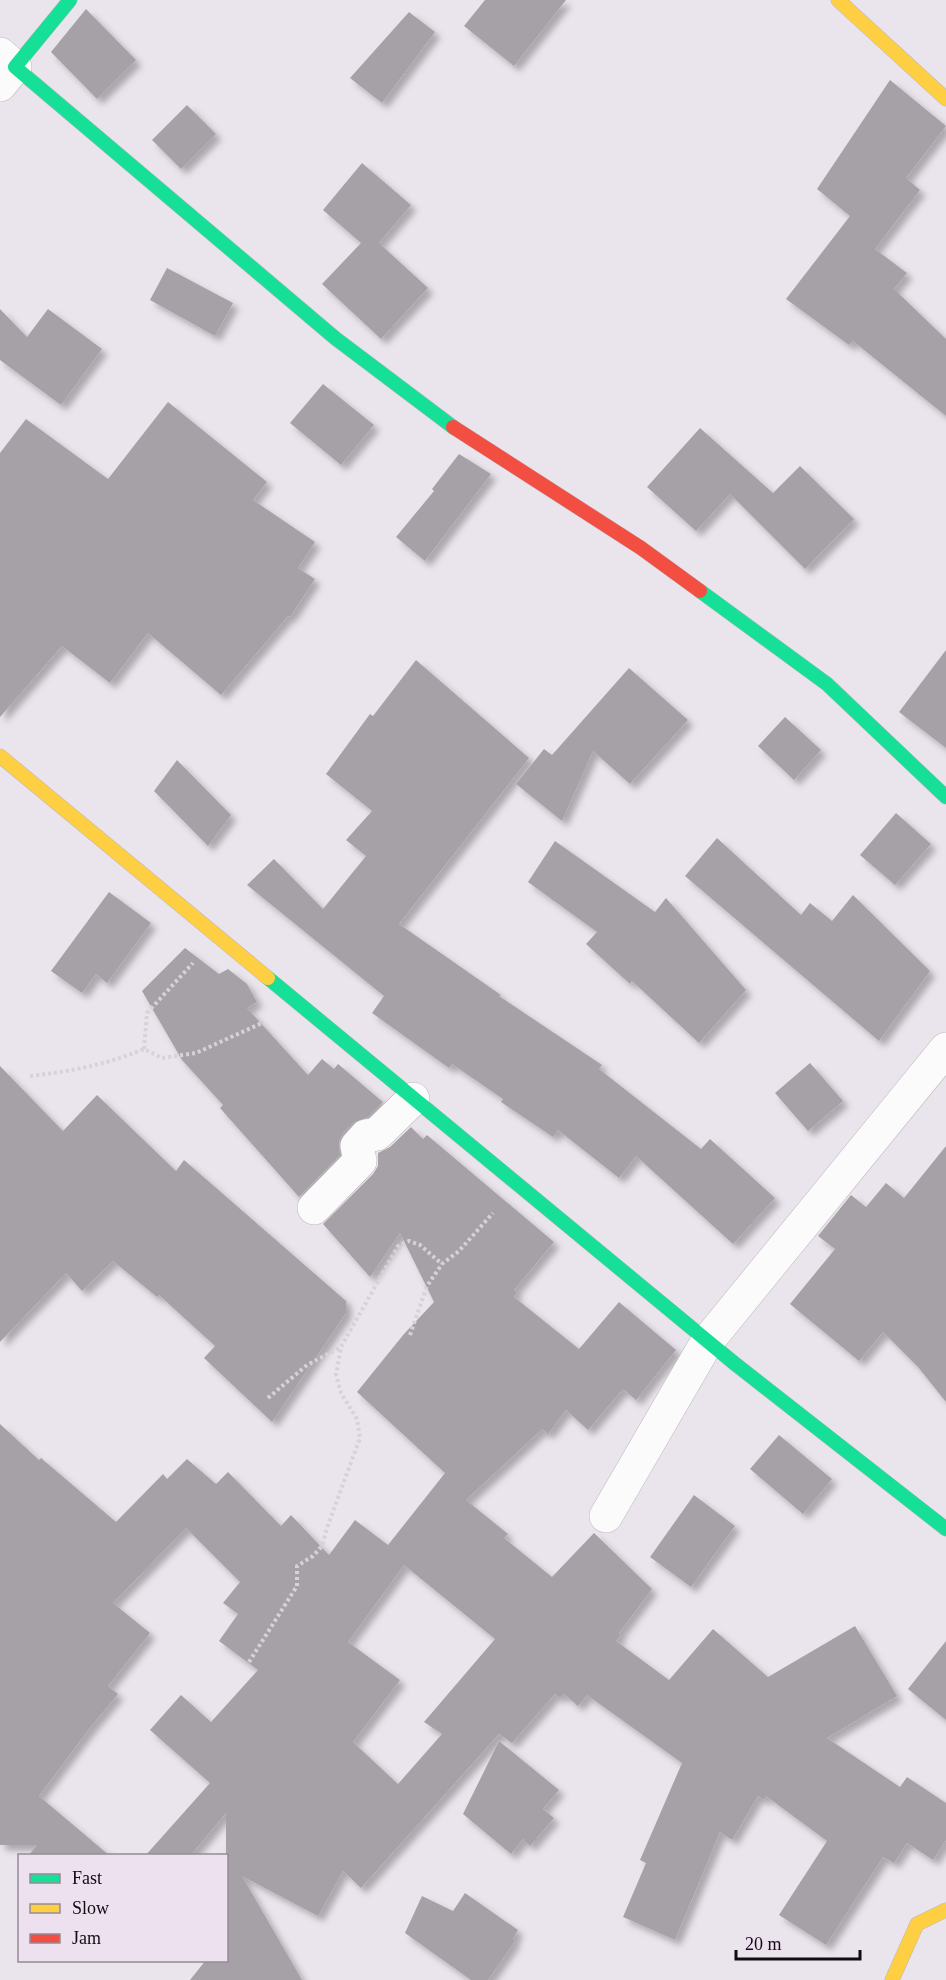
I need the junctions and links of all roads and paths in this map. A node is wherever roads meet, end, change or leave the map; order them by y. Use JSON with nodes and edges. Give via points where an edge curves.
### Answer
{"nodes":[{"id":1,"x":70,"y":0,"type":"edge"},
{"id":2,"x":838,"y":0,"type":"edge"},
{"id":3,"x":5,"y":69,"type":"edge"},
{"id":4,"x":946,"y":99,"type":"edge"},
{"id":5,"x":0,"y":756,"type":"edge"},
{"id":6,"x":946,"y":797,"type":"edge"},
{"id":7,"x":219,"y":935,"type":"junction"},
{"id":8,"x":292,"y":997,"type":"junction"},
{"id":9,"x":144,"y":1049,"type":"junction"},
{"id":10,"x":946,"y":1049,"type":"edge"},
{"id":11,"x":30,"y":1076,"type":"dead end"},
{"id":12,"x":413,"y":1099,"type":"junction"},
{"id":13,"x":518,"y":1186,"type":"junction"},
{"id":14,"x":314,"y":1208,"type":"dead end"},
{"id":15,"x":442,"y":1264,"type":"junction"},
{"id":16,"x":410,"y":1335,"type":"dead end"},
{"id":17,"x":707,"y":1342,"type":"junction"},
{"id":18,"x":340,"y":1347,"type":"junction"},
{"id":19,"x":268,"y":1398,"type":"dead end"},
{"id":20,"x":606,"y":1516,"type":"dead end"},
{"id":21,"x":946,"y":1528,"type":"edge"},
{"id":22,"x":249,"y":1662,"type":"dead end"},
{"id":23,"x":946,"y":1910,"type":"edge"},
{"id":24,"x":892,"y":1980,"type":"edge"}],
"edges":[{"from":1,"to":3,"type":"street"},
{"from":2,"to":4,"type":"street"},
{"from":3,"to":6,"type":"street","via":[[444,422],[641,548],[827,684]]},
{"from":5,"to":7,"type":"street"},
{"from":7,"to":8,"type":"street"},
{"from":7,"to":9,"type":"path","via":[[147,1014]]},
{"from":8,"to":9,"type":"path","via":[[261,1024],[196,1053],[162,1058]]},
{"from":8,"to":12,"type":"street"},
{"from":9,"to":11,"type":"path","via":[[112,1062]]},
{"from":10,"to":17,"type":"street"},
{"from":12,"to":13,"type":"street"},
{"from":12,"to":14,"type":"street","via":[[376,1134],[366,1136],[357,1146],[360,1161]]},
{"from":13,"to":15,"type":"path","via":[[459,1251]]},
{"from":13,"to":17,"type":"street"},
{"from":15,"to":16,"type":"path","via":[[426,1286]]},
{"from":15,"to":18,"type":"path","via":[[420,1245],[409,1241],[398,1246]]},
{"from":17,"to":20,"type":"street"},
{"from":17,"to":21,"type":"street"},
{"from":18,"to":19,"type":"path","via":[[307,1365]]},
{"from":18,"to":22,"type":"path","via":[[336,1375],[341,1393],[357,1419],[360,1438],[322,1546],[297,1566],[297,1586]]},
{"from":23,"to":24,"type":"street","via":[[917,1924]]}]}
